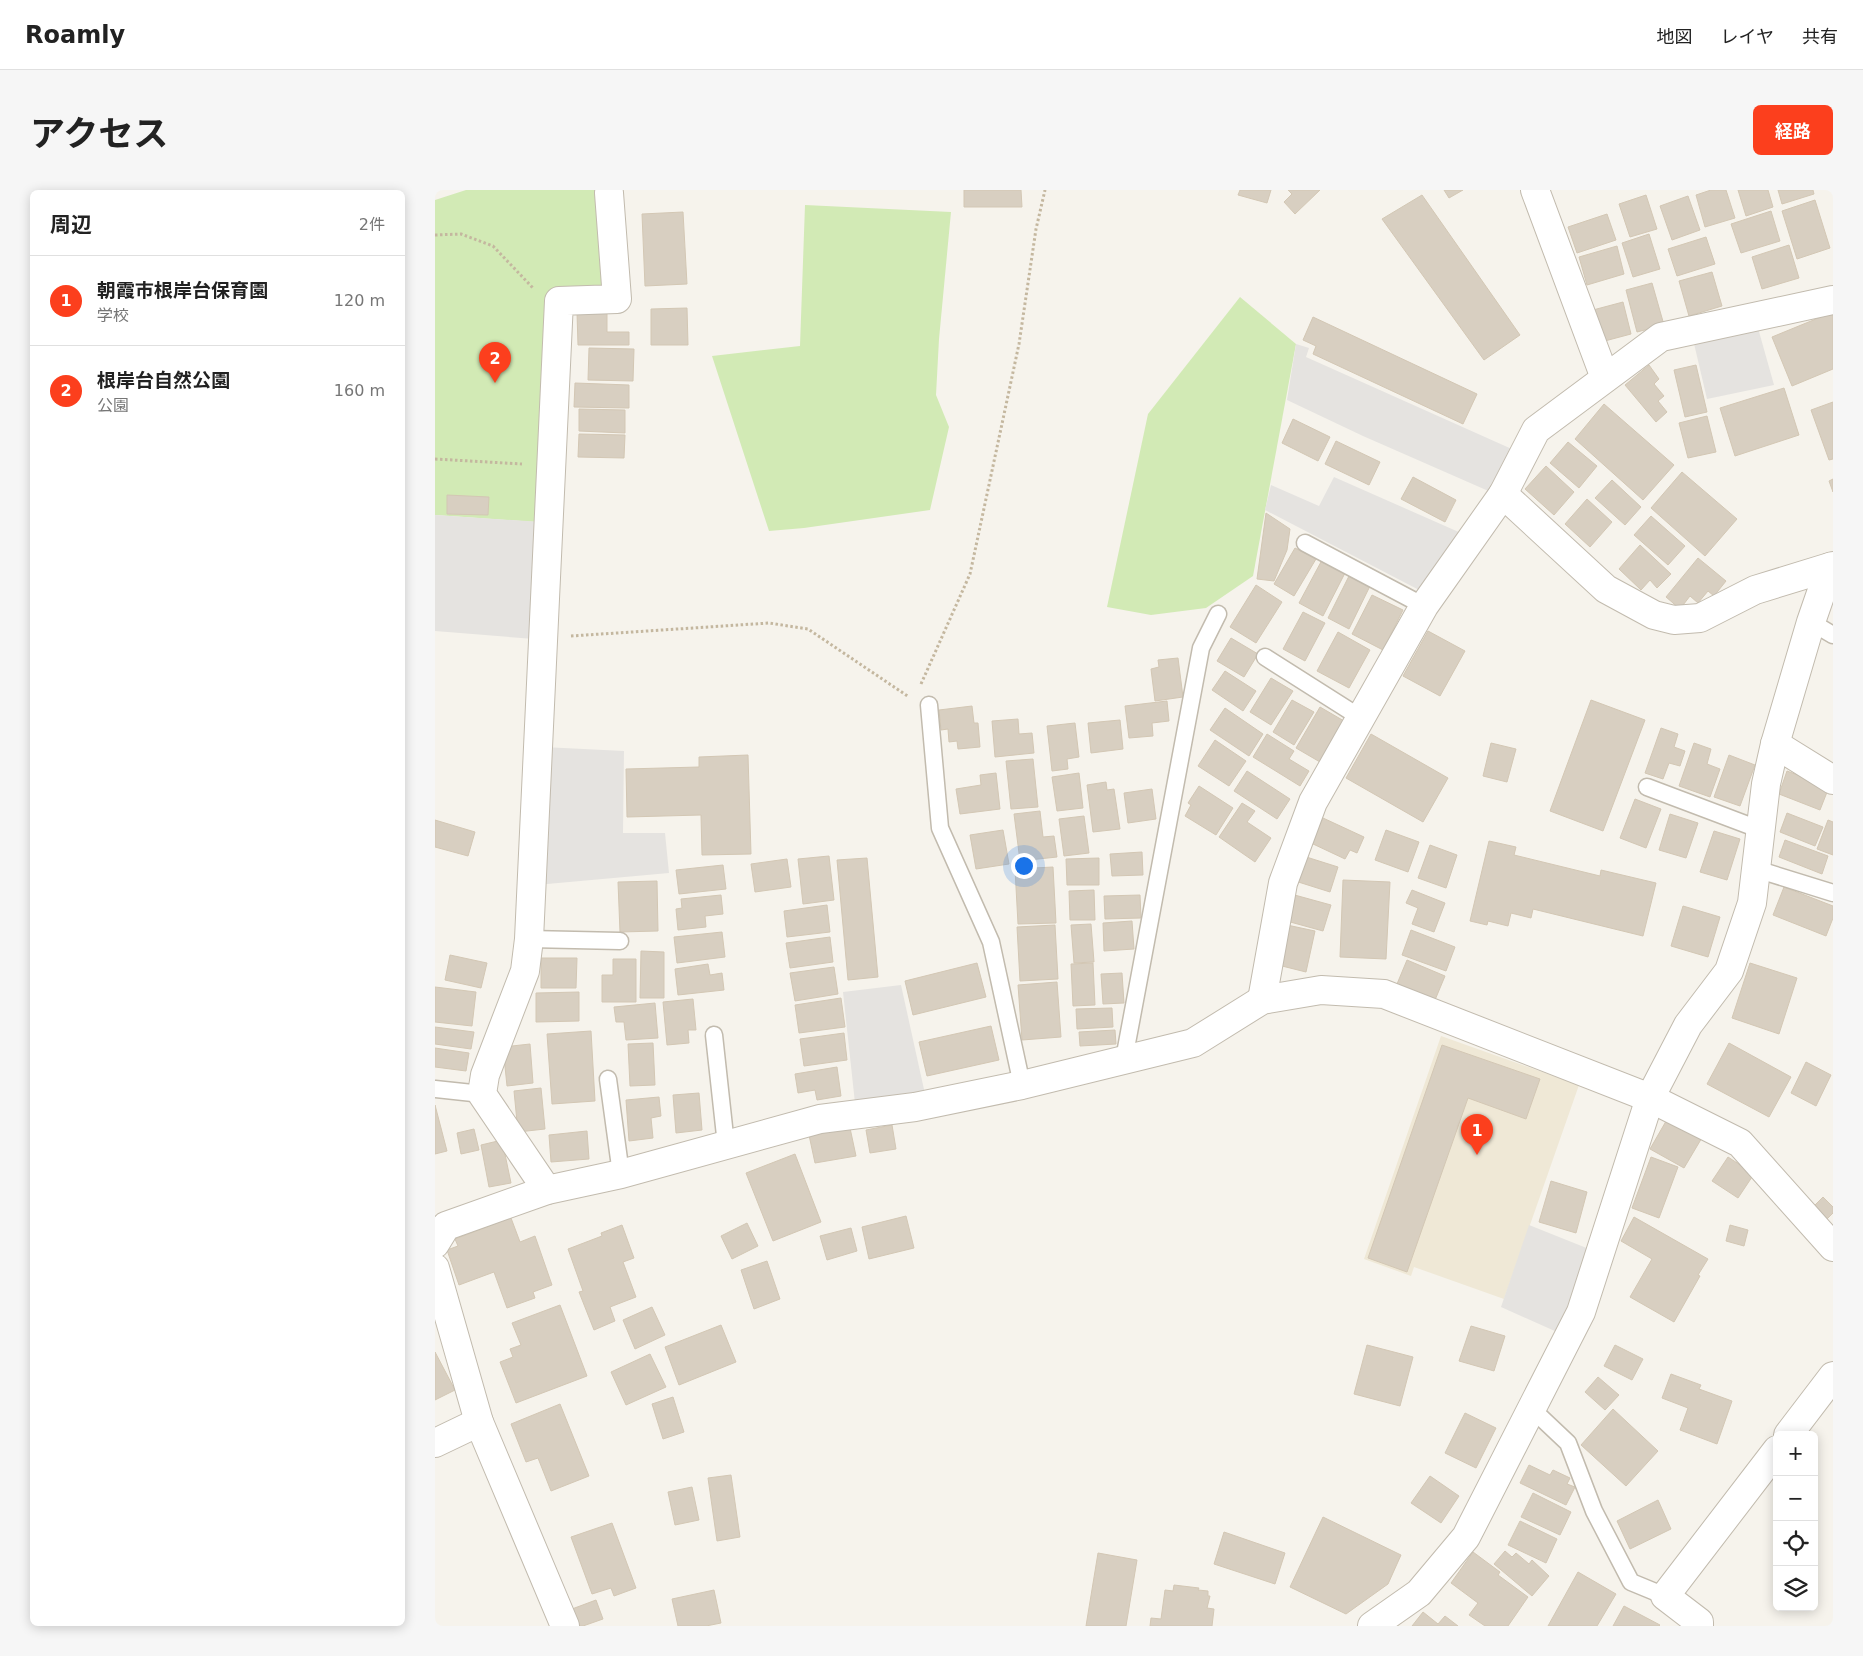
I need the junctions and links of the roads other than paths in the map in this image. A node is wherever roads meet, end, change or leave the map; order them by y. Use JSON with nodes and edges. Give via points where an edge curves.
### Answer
{"nodes":[{"id":1,"x":1535,"y":190,"type":"edge"},
{"id":2,"x":609,"y":193,"type":"dead end"},
{"id":3,"x":1833,"y":300,"type":"edge"},
{"id":4,"x":1605,"y":378,"type":"junction"},
{"id":5,"x":1503,"y":494,"type":"junction"},
{"id":6,"x":1305,"y":543,"type":"dead end"},
{"id":7,"x":1831,"y":566,"type":"edge"},
{"id":8,"x":1424,"y":606,"type":"junction"},
{"id":9,"x":1218,"y":614,"type":"dead end"},
{"id":10,"x":1822,"y":628,"type":"edge"},
{"id":11,"x":1265,"y":657,"type":"dead end"},
{"id":12,"x":922,"y":703,"type":"road end"},
{"id":13,"x":1361,"y":718,"type":"junction"},
{"id":14,"x":1775,"y":744,"type":"junction"},
{"id":15,"x":1833,"y":780,"type":"edge"},
{"id":16,"x":1647,"y":787,"type":"dead end"},
{"id":17,"x":1761,"y":830,"type":"junction"},
{"id":18,"x":1756,"y":869,"type":"junction"},
{"id":19,"x":1833,"y":893,"type":"edge"},
{"id":20,"x":529,"y":939,"type":"junction"},
{"id":21,"x":620,"y":941,"type":"dead end"},
{"id":22,"x":1262,"y":1000,"type":"junction"},
{"id":23,"x":714,"y":1034,"type":"dead end"},
{"id":24,"x":1124,"y":1059,"type":"junction"},
{"id":25,"x":608,"y":1079,"type":"dead end"},
{"id":26,"x":1022,"y":1084,"type":"junction"},
{"id":27,"x":435,"y":1089,"type":"edge"},
{"id":28,"x":482,"y":1094,"type":"junction"},
{"id":29,"x":1650,"y":1098,"type":"junction"},
{"id":30,"x":726,"y":1145,"type":"junction"},
{"id":31,"x":621,"y":1174,"type":"junction"},
{"id":32,"x":547,"y":1190,"type":"junction"},
{"id":33,"x":435,"y":1244,"type":"edge"},
{"id":34,"x":1833,"y":1247,"type":"edge"},
{"id":35,"x":435,"y":1268,"type":"edge"},
{"id":36,"x":1833,"y":1376,"type":"edge"},
{"id":37,"x":1532,"y":1408,"type":"junction"},
{"id":38,"x":479,"y":1422,"type":"junction"},
{"id":39,"x":1791,"y":1431,"type":"edge"},
{"id":40,"x":435,"y":1443,"type":"edge"},
{"id":41,"x":1773,"y":1455,"type":"edge"},
{"id":42,"x":1665,"y":1596,"type":"junction"},
{"id":43,"x":565,"y":1626,"type":"edge"},
{"id":44,"x":1372,"y":1626,"type":"edge"},
{"id":45,"x":1699,"y":1626,"type":"edge"}],
"edges":[{"from":1,"to":4,"type":"street"},
{"from":2,"to":20,"type":"street","via":[[617,299],[559,301]]},
{"from":3,"to":4,"type":"street","via":[[1661,336]]},
{"from":4,"to":5,"type":"street","via":[[1536,430]]},
{"from":5,"to":7,"type":"street","via":[[1606,589],[1653,615],[1674,620],[1700,618],[1755,590]]},
{"from":5,"to":8,"type":"street"},
{"from":6,"to":8,"type":"lane"},
{"from":7,"to":10,"type":"street"},
{"from":8,"to":13,"type":"street"},
{"from":9,"to":24,"type":"lane","via":[[1201,648]]},
{"from":10,"to":14,"type":"street"},
{"from":11,"to":13,"type":"lane"},
{"from":12,"to":26,"type":"lane","via":[[940,828],[991,942]]},
{"from":13,"to":22,"type":"street","via":[[1313,802],[1283,882]]},
{"from":14,"to":15,"type":"street"},
{"from":14,"to":17,"type":"street"},
{"from":16,"to":17,"type":"lane"},
{"from":17,"to":18,"type":"street"},
{"from":18,"to":19,"type":"lane"},
{"from":18,"to":29,"type":"street","via":[[1752,903],[1729,971],[1689,1026]]},
{"from":20,"to":21,"type":"lane"},
{"from":20,"to":28,"type":"street","via":[[525,971],[485,1074]]},
{"from":22,"to":24,"type":"street","via":[[1193,1043]]},
{"from":22,"to":29,"type":"street","via":[[1321,990],[1384,994]]},
{"from":23,"to":30,"type":"lane"},
{"from":24,"to":26,"type":"street"},
{"from":25,"to":31,"type":"lane"},
{"from":26,"to":30,"type":"street","via":[[915,1107],[820,1120]]},
{"from":27,"to":28,"type":"lane"},
{"from":28,"to":32,"type":"street"},
{"from":29,"to":34,"type":"street","via":[[1740,1143]]},
{"from":29,"to":37,"type":"street","via":[[1581,1312]]},
{"from":30,"to":31,"type":"street"},
{"from":31,"to":32,"type":"street"},
{"from":32,"to":33,"type":"street","via":[[446,1226]]},
{"from":35,"to":38,"type":"street"},
{"from":36,"to":39,"type":"street"},
{"from":37,"to":42,"type":"lane","via":[[1567,1443],[1594,1511],[1631,1582]]},
{"from":37,"to":44,"type":"street","via":[[1466,1536],[1419,1592]]},
{"from":38,"to":40,"type":"street"},
{"from":38,"to":43,"type":"street"},
{"from":41,"to":42,"type":"street"},
{"from":42,"to":45,"type":"street","via":[[1699,1622]]}]}
